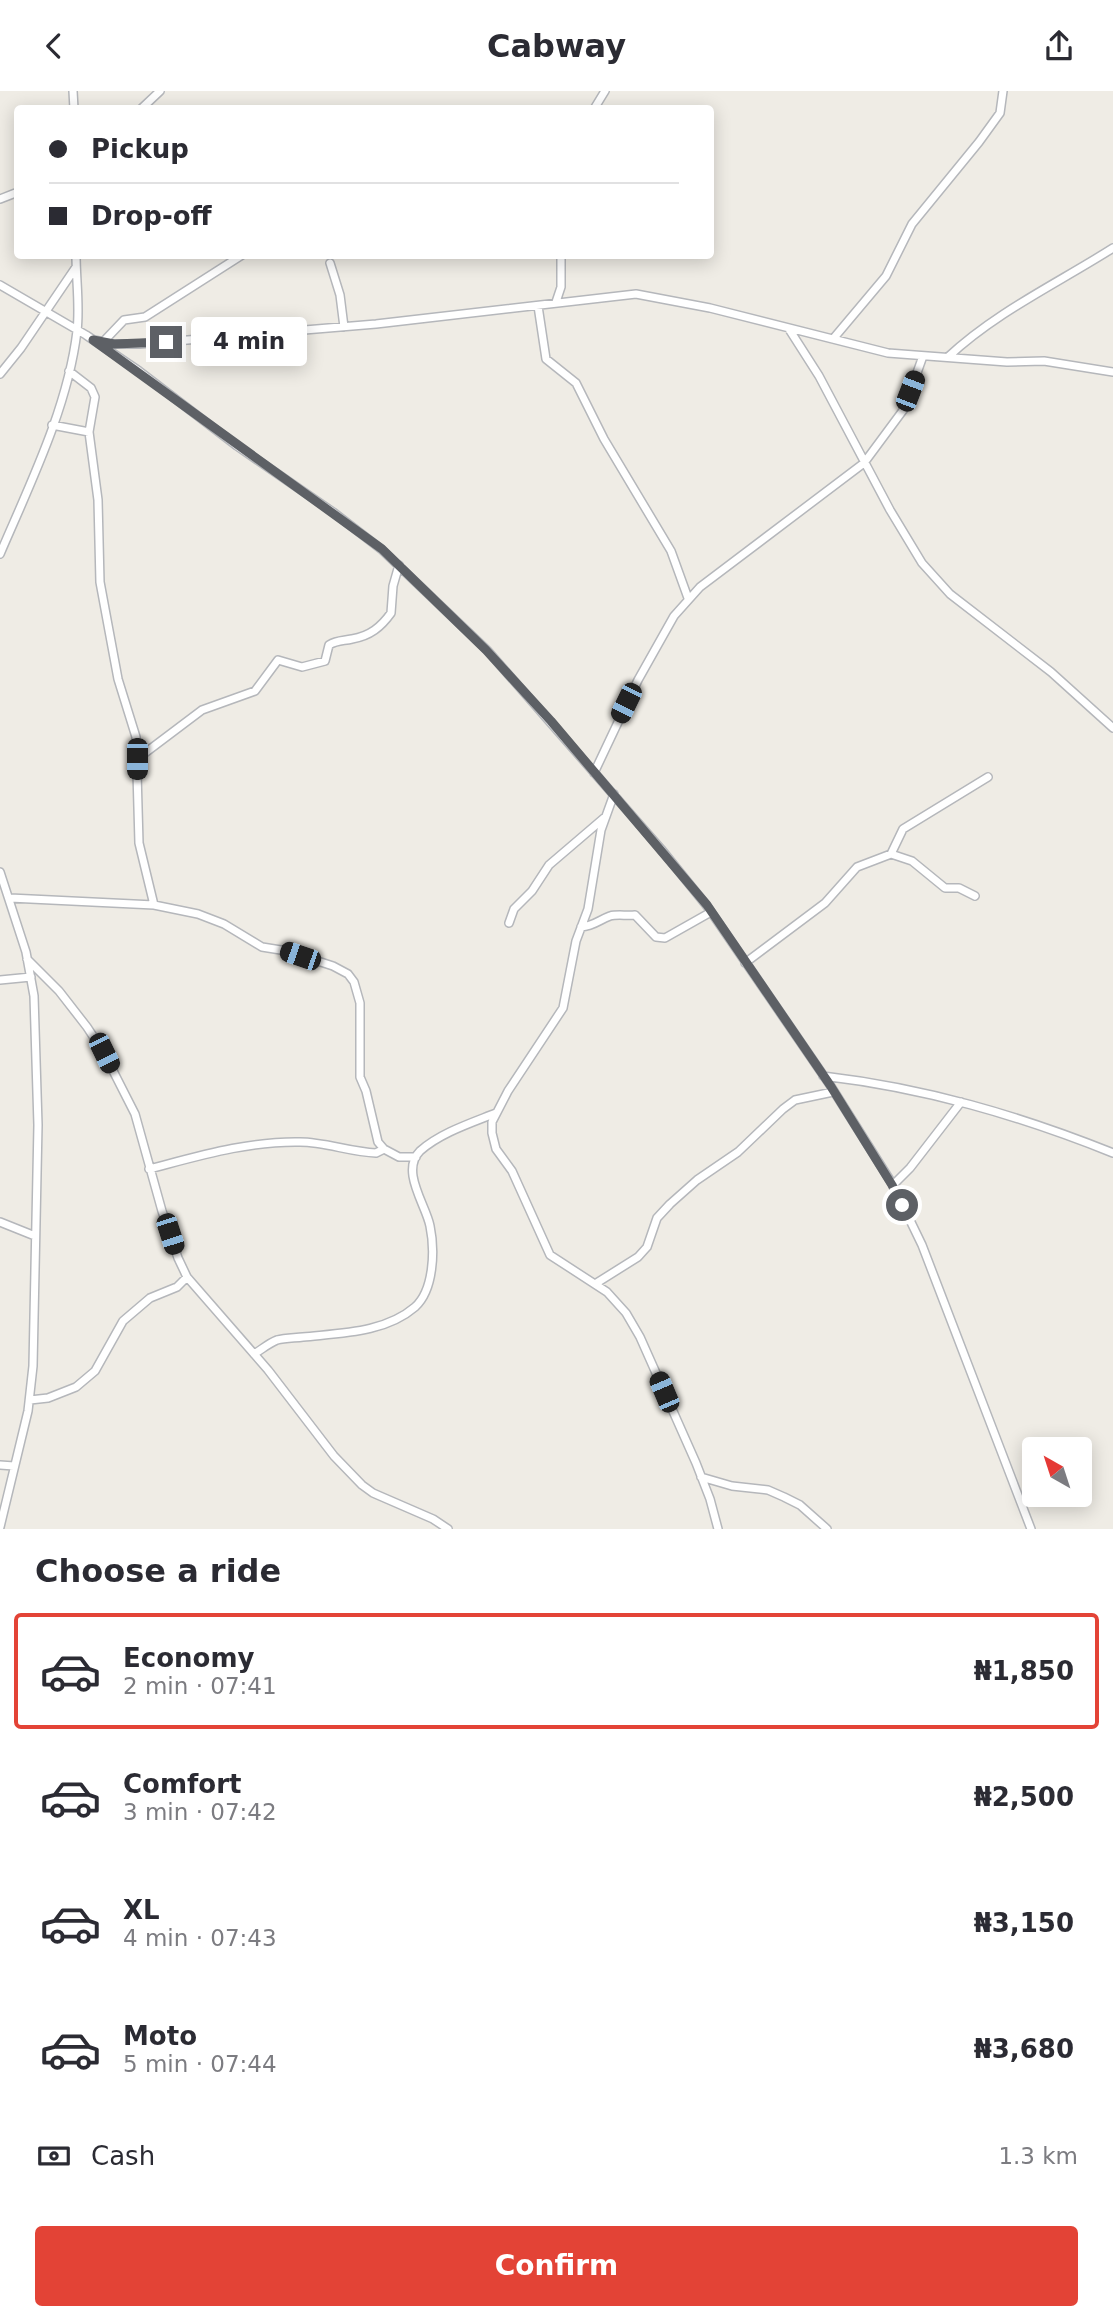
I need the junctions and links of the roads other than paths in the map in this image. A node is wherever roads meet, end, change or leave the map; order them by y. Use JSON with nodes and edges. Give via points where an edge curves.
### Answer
{"nodes":[{"id":1,"x":160,"y":91,"type":"edge"},
{"id":2,"x":1003,"y":91,"type":"edge"},
{"id":3,"x":145,"y":105,"type":"edge"},
{"id":4,"x":1113,"y":248,"type":"edge"},
{"id":5,"x":76,"y":259,"type":"edge"},
{"id":6,"x":236,"y":259,"type":"edge"},
{"id":7,"x":561,"y":259,"type":"edge"},
{"id":8,"x":330,"y":263,"type":"dead end"},
{"id":9,"x":76,"y":267,"type":"junction"},
{"id":10,"x":0,"y":285,"type":"edge"},
{"id":11,"x":556,"y":302,"type":"junction"},
{"id":12,"x":538,"y":306,"type":"junction"},
{"id":13,"x":45,"y":311,"type":"junction"},
{"id":14,"x":344,"y":327,"type":"junction"},
{"id":15,"x":789,"y":328,"type":"junction"},
{"id":16,"x":77,"y":330,"type":"junction"},
{"id":17,"x":833,"y":339,"type":"junction"},
{"id":18,"x":93,"y":340,"type":"junction"},
{"id":19,"x":104,"y":341,"type":"junction"},
{"id":20,"x":923,"y":356,"type":"junction"},
{"id":21,"x":948,"y":357,"type":"junction"},
{"id":22,"x":69,"y":371,"type":"junction"},
{"id":23,"x":1113,"y":372,"type":"edge"},
{"id":24,"x":0,"y":374,"type":"edge"},
{"id":25,"x":52,"y":425,"type":"junction"},
{"id":26,"x":89,"y":432,"type":"junction"},
{"id":27,"x":864,"y":463,"type":"junction"},
{"id":28,"x":0,"y":554,"type":"edge"},
{"id":29,"x":399,"y":565,"type":"junction"},
{"id":30,"x":688,"y":598,"type":"junction"},
{"id":31,"x":1113,"y":728,"type":"edge"},
{"id":32,"x":137,"y":759,"type":"junction"},
{"id":33,"x":594,"y":773,"type":"junction"},
{"id":34,"x":988,"y":777,"type":"dead end"},
{"id":35,"x":614,"y":795,"type":"junction"},
{"id":36,"x":604,"y":818,"type":"junction"},
{"id":37,"x":891,"y":853,"type":"junction"},
{"id":38,"x":0,"y":872,"type":"edge"},
{"id":39,"x":975,"y":896,"type":"dead end"},
{"id":40,"x":10,"y":898,"type":"junction"},
{"id":41,"x":153,"y":905,"type":"junction"},
{"id":42,"x":711,"y":912,"type":"junction"},
{"id":43,"x":509,"y":923,"type":"dead end"},
{"id":44,"x":581,"y":927,"type":"junction"},
{"id":45,"x":27,"y":959,"type":"junction"},
{"id":46,"x":745,"y":963,"type":"junction"},
{"id":47,"x":31,"y":977,"type":"junction"},
{"id":48,"x":0,"y":980,"type":"edge"},
{"id":49,"x":823,"y":1076,"type":"junction"},
{"id":50,"x":834,"y":1091,"type":"junction"},
{"id":51,"x":961,"y":1102,"type":"junction"},
{"id":52,"x":496,"y":1113,"type":"junction"},
{"id":53,"x":384,"y":1149,"type":"junction"},
{"id":54,"x":1113,"y":1153,"type":"edge"},
{"id":55,"x":399,"y":1157,"type":"junction"},
{"id":56,"x":416,"y":1157,"type":"junction"},
{"id":57,"x":149,"y":1169,"type":"junction"},
{"id":58,"x":413,"y":1171,"type":"junction"},
{"id":59,"x":892,"y":1185,"type":"junction"},
{"id":60,"x":0,"y":1221,"type":"edge"},
{"id":61,"x":34,"y":1236,"type":"junction"},
{"id":62,"x":187,"y":1277,"type":"junction"},
{"id":63,"x":595,"y":1283,"type":"junction"},
{"id":64,"x":254,"y":1354,"type":"junction"},
{"id":65,"x":30,"y":1400,"type":"junction"},
{"id":66,"x":0,"y":1465,"type":"edge"},
{"id":67,"x":14,"y":1466,"type":"junction"},
{"id":68,"x":701,"y":1477,"type":"junction"},
{"id":69,"x":0,"y":1527,"type":"edge"},
{"id":70,"x":447,"y":1529,"type":"edge"},
{"id":71,"x":718,"y":1529,"type":"edge"},
{"id":72,"x":827,"y":1529,"type":"edge"},
{"id":73,"x":1031,"y":1529,"type":"edge"}],
"edges":[{"from":1,"to":3,"type":"street"},
{"from":2,"to":17,"type":"street","via":[[1000,113],[912,224],[886,276]]},
{"from":4,"to":21,"type":"street","via":[[1044,289]]},
{"from":5,"to":9,"type":"street"},
{"from":6,"to":19,"type":"street","via":[[145,317],[124,320]]},
{"from":7,"to":11,"type":"street"},
{"from":8,"to":14,"type":"street"},
{"from":9,"to":13,"type":"street"},
{"from":9,"to":16,"type":"street"},
{"from":10,"to":13,"type":"street"},
{"from":11,"to":12,"type":"street"},
{"from":11,"to":15,"type":"street","via":[[636,294]]},
{"from":12,"to":14,"type":"street"},
{"from":12,"to":30,"type":"street","via":[[546,359],[576,383],[671,551]]},
{"from":13,"to":16,"type":"street"},
{"from":13,"to":24,"type":"street"},
{"from":14,"to":19,"type":"street","via":[[140,344]]},
{"from":15,"to":17,"type":"street"},
{"from":15,"to":27,"type":"street"},
{"from":16,"to":18,"type":"street"},
{"from":16,"to":22,"type":"street"},
{"from":17,"to":20,"type":"street","via":[[888,353]]},
{"from":18,"to":19,"type":"street"},
{"from":18,"to":29,"type":"street","via":[[333,512]]},
{"from":20,"to":21,"type":"street"},
{"from":20,"to":27,"type":"street","via":[[904,409]]},
{"from":21,"to":23,"type":"street","via":[[1044,361]]},
{"from":22,"to":25,"type":"street"},
{"from":22,"to":26,"type":"street","via":[[91,388],[95,397]]},
{"from":25,"to":26,"type":"street"},
{"from":25,"to":28,"type":"street"},
{"from":26,"to":32,"type":"street","via":[[98,500],[100,582]]},
{"from":27,"to":30,"type":"street"},
{"from":27,"to":31,"type":"street","via":[[914,550],[950,594]]},
{"from":29,"to":32,"type":"street","via":[[391,613],[371,633],[335,641],[329,645],[325,661],[302,667],[278,660],[255,691],[202,710]]},
{"from":29,"to":33,"type":"street","via":[[486,650]]},
{"from":30,"to":33,"type":"street","via":[[638,680]]},
{"from":32,"to":41,"type":"street","via":[[139,843]]},
{"from":33,"to":35,"type":"street"},
{"from":34,"to":37,"type":"street","via":[[903,829]]},
{"from":35,"to":36,"type":"street"},
{"from":35,"to":42,"type":"street"},
{"from":36,"to":43,"type":"street","via":[[549,865],[514,909]]},
{"from":36,"to":44,"type":"street"},
{"from":37,"to":39,"type":"street","via":[[912,861],[945,888],[959,888]]},
{"from":37,"to":46,"type":"street","via":[[857,867],[825,903]]},
{"from":38,"to":40,"type":"street"},
{"from":40,"to":41,"type":"street"},
{"from":40,"to":45,"type":"street"},
{"from":41,"to":53,"type":"street","via":[[224,924],[262,947],[348,974],[360,1003],[360,1077]]},
{"from":42,"to":44,"type":"street","via":[[665,938],[656,937],[635,915],[613,915]]},
{"from":42,"to":46,"type":"street"},
{"from":44,"to":52,"type":"street","via":[[563,1008]]},
{"from":45,"to":47,"type":"street"},
{"from":45,"to":57,"type":"street","via":[[66,1000],[104,1053],[135,1114]]},
{"from":46,"to":49,"type":"street"},
{"from":47,"to":48,"type":"street"},
{"from":47,"to":61,"type":"street","via":[[38,1125]]},
{"from":49,"to":50,"type":"street"},
{"from":49,"to":51,"type":"street"},
{"from":50,"to":59,"type":"street"},
{"from":50,"to":63,"type":"street","via":[[795,1100],[738,1152],[670,1204],[657,1218],[647,1247],[638,1257]]},
{"from":51,"to":54,"type":"street","via":[[1042,1125]]},
{"from":51,"to":59,"type":"street"},
{"from":52,"to":56,"type":"street","via":[[462,1126]]},
{"from":52,"to":63,"type":"street","via":[[492,1133],[496,1149],[512,1171],[550,1255]]},
{"from":53,"to":55,"type":"street"},
{"from":53,"to":57,"type":"street","via":[[376,1153],[302,1142],[259,1144]]},
{"from":55,"to":56,"type":"street"},
{"from":55,"to":58,"type":"street"},
{"from":56,"to":58,"type":"street"},
{"from":57,"to":62,"type":"street"},
{"from":58,"to":64,"type":"street","via":[[430,1226],[432,1251],[429,1286],[416,1306],[369,1329],[277,1340]]},
{"from":59,"to":73,"type":"street","via":[[922,1245]]},
{"from":60,"to":61,"type":"street"},
{"from":61,"to":65,"type":"street"},
{"from":62,"to":64,"type":"street"},
{"from":62,"to":65,"type":"street","via":[[122,1321],[95,1371],[76,1387]]},
{"from":63,"to":68,"type":"street","via":[[626,1313],[640,1337]]},
{"from":64,"to":70,"type":"street","via":[[362,1485]]},
{"from":65,"to":67,"type":"street"},
{"from":66,"to":67,"type":"street"},
{"from":67,"to":69,"type":"street"},
{"from":68,"to":71,"type":"street"},
{"from":68,"to":72,"type":"street","via":[[768,1490],[800,1506]]}]}
